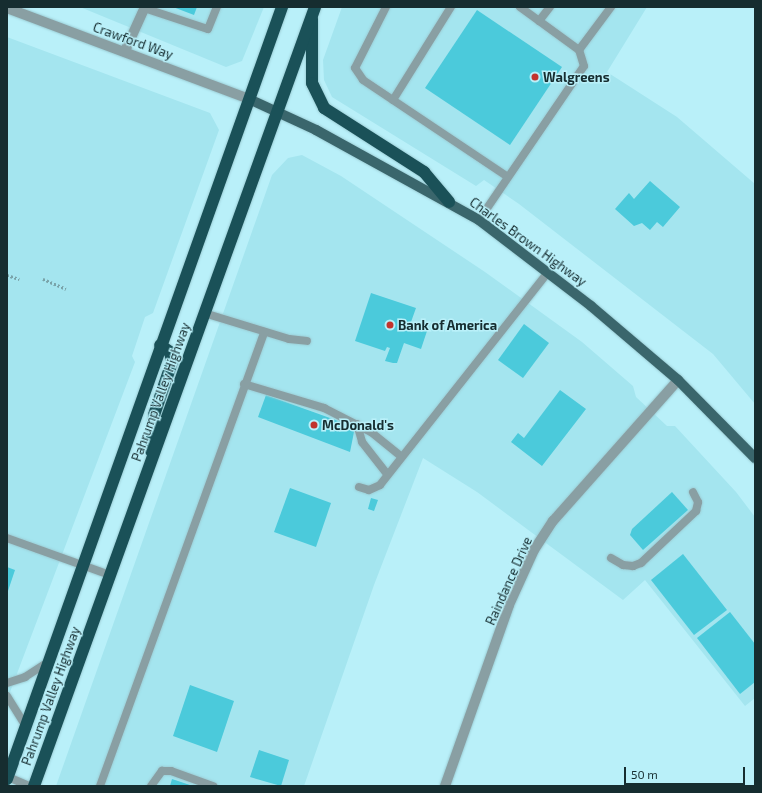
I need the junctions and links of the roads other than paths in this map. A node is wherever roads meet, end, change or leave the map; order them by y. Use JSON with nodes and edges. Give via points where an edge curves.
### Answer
{"nodes":[{"id":1,"x":217,"y":7,"type":"edge"},
{"id":2,"x":282,"y":7,"type":"edge"},
{"id":3,"x":386,"y":7,"type":"edge"},
{"id":4,"x":451,"y":7,"type":"edge"},
{"id":5,"x":520,"y":7,"type":"edge"},
{"id":6,"x":550,"y":7,"type":"edge"},
{"id":7,"x":611,"y":7,"type":"edge"},
{"id":8,"x":7,"y":8,"type":"edge"},
{"id":9,"x":144,"y":8,"type":"edge"},
{"id":10,"x":313,"y":11,"type":"edge"},
{"id":11,"x":539,"y":21,"type":"junction"},
{"id":12,"x":579,"y":50,"type":"junction"},
{"id":13,"x":125,"y":51,"type":"junction"},
{"id":14,"x":249,"y":99,"type":"junction"},
{"id":15,"x":393,"y":100,"type":"junction"},
{"id":16,"x":277,"y":111,"type":"junction"},
{"id":17,"x":508,"y":177,"type":"junction"},
{"id":18,"x":449,"y":202,"type":"junction"},
{"id":19,"x":480,"y":220,"type":"junction"},
{"id":20,"x":548,"y":272,"type":"junction"},
{"id":21,"x":204,"y":313,"type":"junction"},
{"id":22,"x":264,"y":332,"type":"junction"},
{"id":23,"x":307,"y":341,"type":"dead end"},
{"id":24,"x":160,"y":345,"type":"junction"},
{"id":25,"x":678,"y":380,"type":"junction"},
{"id":26,"x":244,"y":384,"type":"junction"},
{"id":27,"x":357,"y":424,"type":"junction"},
{"id":28,"x":401,"y":456,"type":"junction"},
{"id":29,"x":755,"y":458,"type":"edge"},
{"id":30,"x":151,"y":460,"type":"junction"},
{"id":31,"x":387,"y":474,"type":"junction"},
{"id":32,"x":358,"y":487,"type":"dead end"},
{"id":33,"x":692,"y":492,"type":"dead end"},
{"id":34,"x":7,"y":538,"type":"edge"},
{"id":35,"x":611,"y":558,"type":"dead end"},
{"id":36,"x":83,"y":565,"type":"junction"},
{"id":37,"x":110,"y":574,"type":"junction"},
{"id":38,"x":49,"y":662,"type":"junction"},
{"id":39,"x":7,"y":683,"type":"edge"},
{"id":40,"x":7,"y":696,"type":"edge"},
{"id":41,"x":26,"y":726,"type":"junction"},
{"id":42,"x":7,"y":778,"type":"edge"},
{"id":43,"x":29,"y":786,"type":"edge"},
{"id":44,"x":34,"y":786,"type":"edge"},
{"id":45,"x":100,"y":786,"type":"edge"},
{"id":46,"x":152,"y":786,"type":"edge"},
{"id":47,"x":213,"y":786,"type":"edge"},
{"id":48,"x":445,"y":786,"type":"edge"}],
"edges":[{"from":1,"to":9,"type":"lane","via":[[208,29]]},
{"from":2,"to":14,"type":"highway","name":"Pahrump Valley Highway"},
{"from":3,"to":15,"type":"lane","via":[[355,68],[363,80]]},
{"from":4,"to":15,"type":"lane"},
{"from":5,"to":11,"type":"lane"},
{"from":6,"to":11,"type":"lane"},
{"from":7,"to":12,"type":"lane"},
{"from":8,"to":13,"type":"street","name":"Crawford Way"},
{"from":9,"to":13,"type":"street"},
{"from":10,"to":16,"type":"highway","name":"Pahrump Valley Highway"},
{"from":10,"to":18,"type":"highway","via":[[311,73],[319,101],[330,114],[424,172]]},
{"from":11,"to":12,"type":"lane"},
{"from":12,"to":17,"type":"lane","via":[[584,66]]},
{"from":13,"to":14,"type":"street","name":"Crawford Way"},
{"from":14,"to":16,"type":"main road","name":"Charles Brown Highway"},
{"from":14,"to":24,"type":"highway","name":"Pahrump Valley Highway"},
{"from":15,"to":17,"type":"lane"},
{"from":16,"to":18,"type":"main road","name":"Charles Brown Highway"},
{"from":16,"to":21,"type":"highway","name":"Pahrump Valley Highway"},
{"from":17,"to":19,"type":"lane"},
{"from":18,"to":19,"type":"main road","name":"Charles Brown Highway"},
{"from":19,"to":20,"type":"main road","name":"Charles Brown Highway"},
{"from":20,"to":25,"type":"main road","name":"Charles Brown Highway"},
{"from":20,"to":28,"type":"lane"},
{"from":21,"to":22,"type":"lane"},
{"from":21,"to":30,"type":"highway","name":"Pahrump Valley Highway"},
{"from":22,"to":23,"type":"lane"},
{"from":22,"to":26,"type":"lane"},
{"from":24,"to":30,"type":"highway","via":[[170,352],[172,362],[154,415]]},
{"from":24,"to":36,"type":"highway","name":"Pahrump Valley Highway"},
{"from":25,"to":29,"type":"main road","name":"Charles Brown Highway"},
{"from":25,"to":48,"type":"street","name":"Raindance Drive","via":[[553,521],[534,550],[509,605]]},
{"from":26,"to":27,"type":"lane","via":[[324,408]]},
{"from":26,"to":45,"type":"lane"},
{"from":27,"to":28,"type":"lane"},
{"from":27,"to":31,"type":"lane","via":[[362,442]]},
{"from":28,"to":31,"type":"lane"},
{"from":30,"to":37,"type":"highway","name":"Pahrump Valley Highway"},
{"from":31,"to":32,"type":"lane","via":[[380,485],[369,490]]},
{"from":33,"to":35,"type":"lane","via":[[698,502],[696,511],[641,563],[633,566],[623,565]]},
{"from":34,"to":36,"type":"lane"},
{"from":36,"to":37,"type":"lane"},
{"from":36,"to":38,"type":"highway","name":"Pahrump Valley Highway"},
{"from":37,"to":44,"type":"highway","name":"Pahrump Valley Highway"},
{"from":38,"to":39,"type":"lane","via":[[25,678]]},
{"from":38,"to":41,"type":"highway","name":"Pahrump Valley Highway"},
{"from":40,"to":41,"type":"lane"},
{"from":41,"to":42,"type":"highway","name":"Pahrump Valley Highway"},
{"from":42,"to":43,"type":"lane"},
{"from":46,"to":47,"type":"lane","via":[[162,772],[171,771]]}]}
